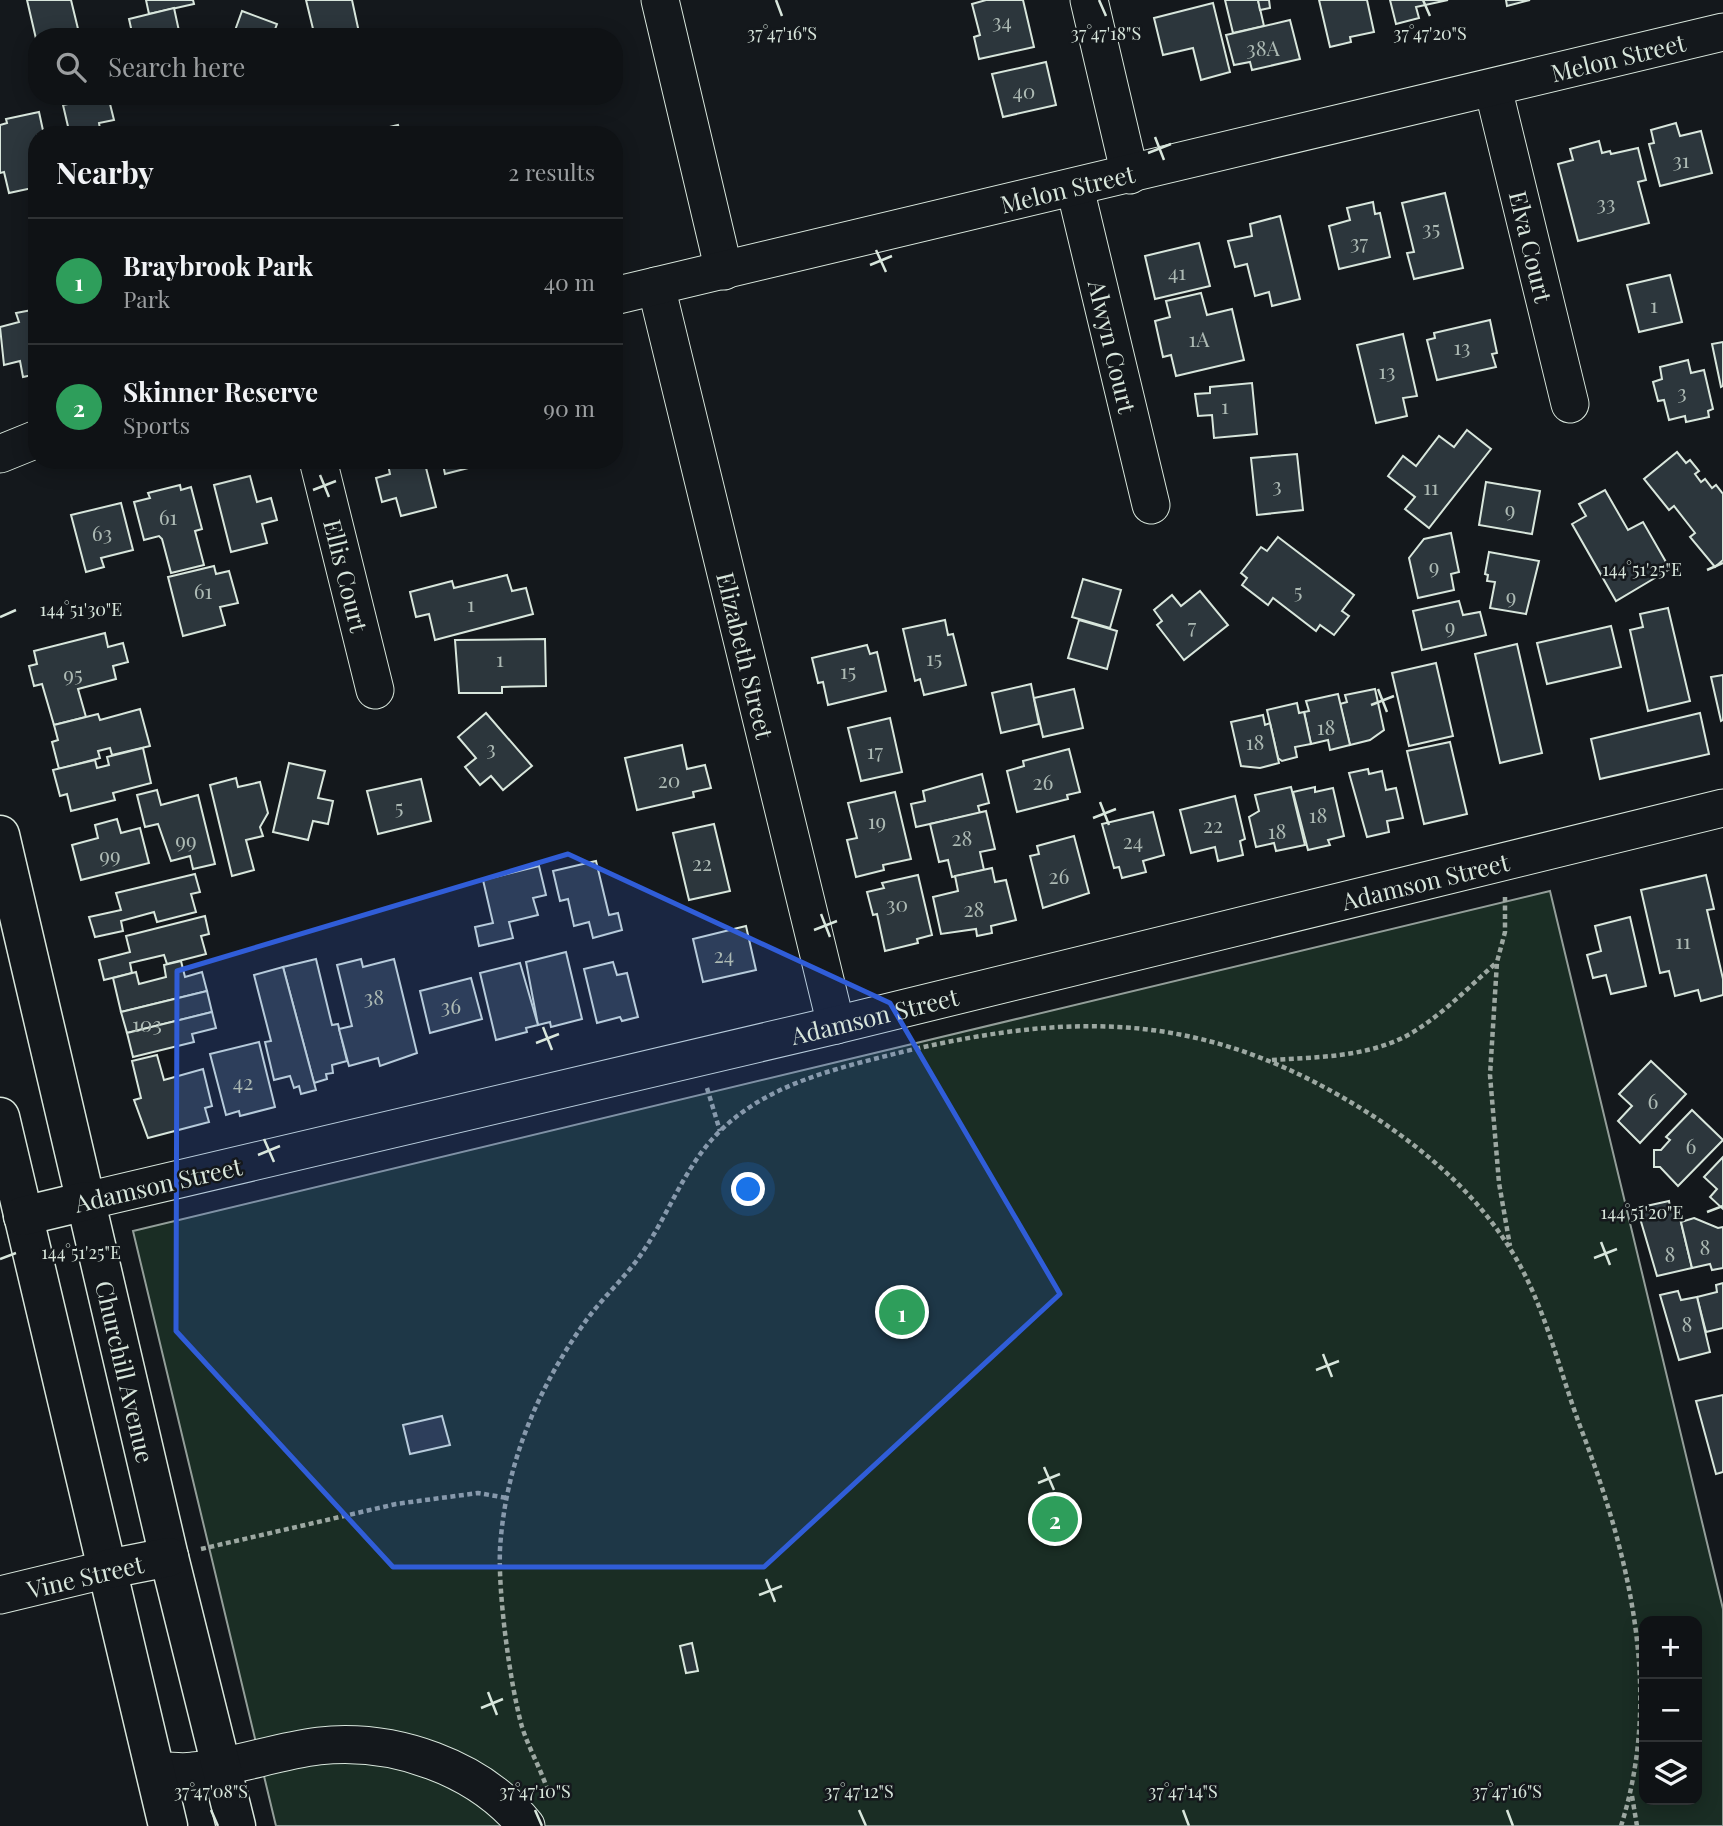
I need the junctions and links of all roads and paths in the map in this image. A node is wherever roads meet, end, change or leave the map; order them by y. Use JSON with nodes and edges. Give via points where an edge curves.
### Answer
{"nodes":[{"id":1,"x":660,"y":0,"type":"edge"},
{"id":2,"x":1089,"y":0,"type":"edge"},
{"id":3,"x":1723,"y":32,"type":"edge"},
{"id":4,"x":1493,"y":88,"type":"junction"},
{"id":5,"x":1130,"y":175,"type":"junction"},
{"id":6,"x":1075,"y":188,"type":"junction"},
{"id":7,"x":724,"y":271,"type":"junction"},
{"id":8,"x":656,"y":286,"type":"junction"},
{"id":9,"x":623,"y":294,"type":"edge"},
{"id":10,"x":1570,"y":404,"type":"dead end"},
{"id":11,"x":28,"y":437,"type":"edge"},
{"id":12,"x":0,"y":438,"type":"edge"},
{"id":13,"x":28,"y":441,"type":"edge"},
{"id":14,"x":0,"y":454,"type":"edge"},
{"id":15,"x":320,"y":469,"type":"edge"},
{"id":16,"x":1151,"y":505,"type":"dead end"},
{"id":17,"x":375,"y":690,"type":"dead end"},
{"id":18,"x":1723,"y":808,"type":"edge"},
{"id":19,"x":0,"y":835,"type":"edge"},
{"id":20,"x":1497,"y":862,"type":"junction"},
{"id":21,"x":1497,"y":962,"type":"junction"},
{"id":22,"x":835,"y":1025,"type":"junction"},
{"id":23,"x":699,"y":1057,"type":"junction"},
{"id":24,"x":1269,"y":1060,"type":"junction"},
{"id":25,"x":0,"y":1117,"type":"edge"},
{"id":26,"x":720,"y":1131,"type":"junction"},
{"id":27,"x":86,"y":1201,"type":"junction"},
{"id":28,"x":23,"y":1216,"type":"junction"},
{"id":29,"x":1510,"y":1247,"type":"junction"},
{"id":30,"x":507,"y":1498,"type":"junction"},
{"id":31,"x":169,"y":1557,"type":"junction"},
{"id":32,"x":108,"y":1569,"type":"junction"},
{"id":33,"x":0,"y":1595,"type":"edge"},
{"id":34,"x":222,"y":1765,"type":"junction"},
{"id":35,"x":155,"y":1771,"type":"junction"},
{"id":36,"x":1631,"y":1794,"type":"junction"},
{"id":37,"x":540,"y":1818,"type":"edge"},
{"id":38,"x":168,"y":1826,"type":"edge"},
{"id":39,"x":236,"y":1826,"type":"edge"},
{"id":40,"x":1621,"y":1826,"type":"edge"},
{"id":41,"x":1637,"y":1826,"type":"edge"}],
"edges":[{"from":1,"to":7,"type":"street"},
{"from":2,"to":5,"type":"street"},
{"from":3,"to":4,"type":"street","name":"Melon Street"},
{"from":4,"to":5,"type":"street","name":"Melon Street"},
{"from":4,"to":10,"type":"street","name":"Elva Court"},
{"from":5,"to":6,"type":"street","name":"Melon Street"},
{"from":6,"to":7,"type":"street","name":"Melon Street"},
{"from":6,"to":16,"type":"street","name":"Alwyn Court"},
{"from":7,"to":8,"type":"street","name":"Melon Street"},
{"from":8,"to":9,"type":"street","name":"Melon Street"},
{"from":8,"to":22,"type":"street","name":"Elizabeth Street"},
{"from":11,"to":12,"type":"street"},
{"from":13,"to":14,"type":"street"},
{"from":15,"to":17,"type":"street","name":"Ellis Court"},
{"from":18,"to":20,"type":"street","name":"Adamson Street"},
{"from":19,"to":27,"type":"main road","name":"Churchill Avenue"},
{"from":20,"to":21,"type":"path","via":[[1505,895],[1505,932]]},
{"from":20,"to":22,"type":"street","name":"Adamson Street"},
{"from":21,"to":24,"type":"path","via":[[1418,1030],[1393,1042],[1328,1057]]},
{"from":21,"to":29,"type":"path","via":[[1490,1075],[1499,1183]]},
{"from":22,"to":23,"type":"street","name":"Adamson Street"},
{"from":23,"to":26,"type":"path"},
{"from":23,"to":27,"type":"street","name":"Adamson Street"},
{"from":24,"to":26,"type":"path","via":[[1194,1035],[1143,1028],[1015,1031],[823,1071],[772,1096]]},
{"from":24,"to":29,"type":"path","via":[[1342,1097],[1407,1139],[1439,1164]]},
{"from":25,"to":28,"type":"main road"},
{"from":26,"to":30,"type":"path","via":[[694,1162],[641,1254],[589,1317],[539,1395]]},
{"from":27,"to":28,"type":"main road","name":"Adamson Street"},
{"from":27,"to":31,"type":"main road","name":"Churchill Avenue"},
{"from":28,"to":32,"type":"main road"},
{"from":29,"to":36,"type":"path","via":[[1546,1327],[1607,1501],[1625,1568],[1641,1673]]},
{"from":30,"to":31,"type":"path","via":[[478,1493],[396,1504]]},
{"from":30,"to":37,"type":"path","via":[[500,1551],[512,1670]]},
{"from":31,"to":32,"type":"main road","name":"Vine Street"},
{"from":31,"to":34,"type":"main road","name":"Churchill Avenue"},
{"from":32,"to":33,"type":"street","name":"Vine Street"},
{"from":32,"to":35,"type":"main road"},
{"from":34,"to":35,"type":"street","via":[[192,1772]]},
{"from":34,"to":37,"type":"street","via":[[320,1746],[371,1746],[420,1756],[460,1772],[514,1810]]},
{"from":34,"to":39,"type":"main road","name":"Churchill Avenue"},
{"from":35,"to":38,"type":"main road"},
{"from":36,"to":40,"type":"path"},
{"from":36,"to":41,"type":"path"}]}
